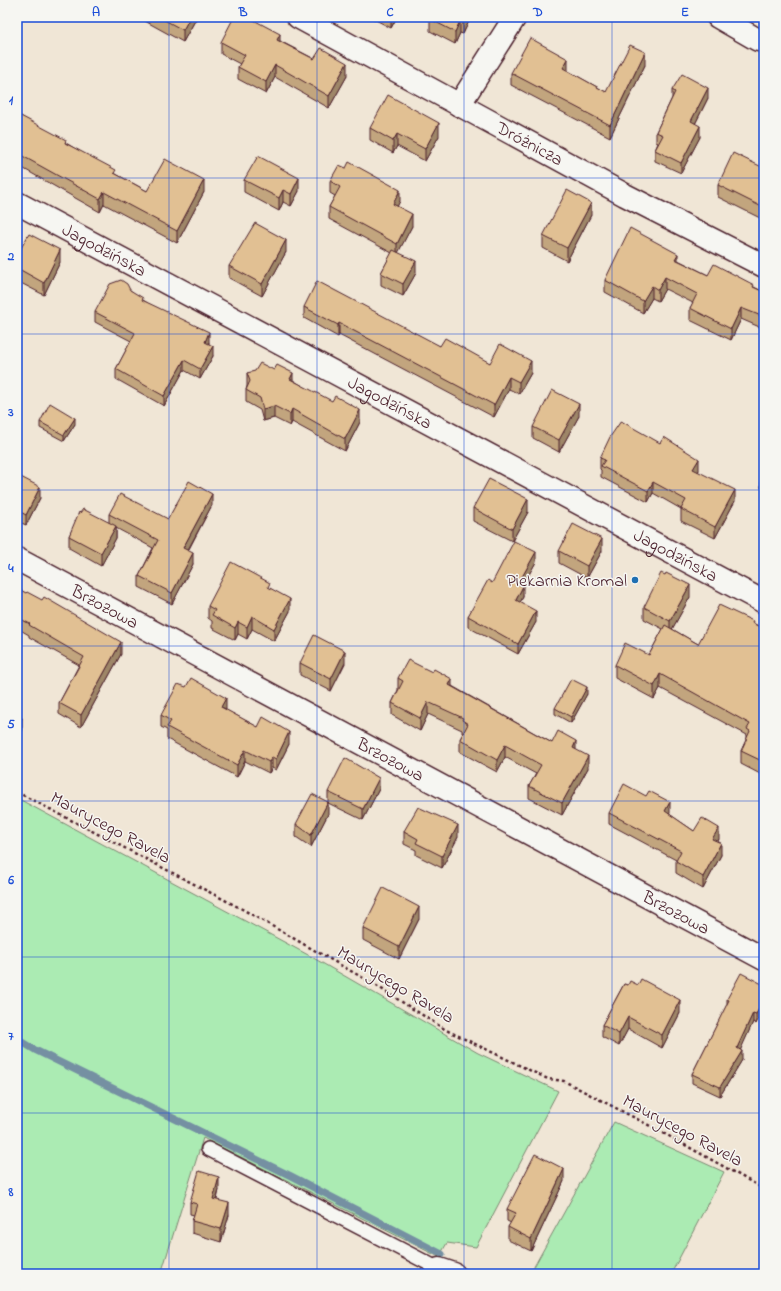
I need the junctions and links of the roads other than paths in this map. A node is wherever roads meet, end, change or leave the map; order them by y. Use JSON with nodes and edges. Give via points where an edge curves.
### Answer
{"nodes":[{"id":1,"x":298,"y":17,"type":"edge"},
{"id":2,"x":515,"y":17,"type":"edge"},
{"id":3,"x":718,"y":17,"type":"edge"},
{"id":4,"x":762,"y":37,"type":"edge"},
{"id":5,"x":459,"y":105,"type":"junction"},
{"id":6,"x":17,"y":203,"type":"edge"},
{"id":7,"x":764,"y":266,"type":"edge"},
{"id":8,"x":17,"y":559,"type":"edge"},
{"id":9,"x":764,"y":602,"type":"edge"},
{"id":10,"x":764,"y":959,"type":"edge"},
{"id":11,"x":208,"y":1149,"type":"dead end"},
{"id":12,"x":443,"y":1272,"type":"edge"}],
"edges":[{"from":1,"to":5,"type":"street","name":"Dróżnicza"},
{"from":2,"to":5,"type":"street"},
{"from":3,"to":4,"type":"street"},
{"from":5,"to":7,"type":"street","name":"Dróżnicza","via":[[625,195]]},
{"from":6,"to":9,"type":"street","name":"Jagodzińska"},
{"from":8,"to":10,"type":"street","name":"Brzozowa"},
{"from":11,"to":12,"type":"lane"}]}
